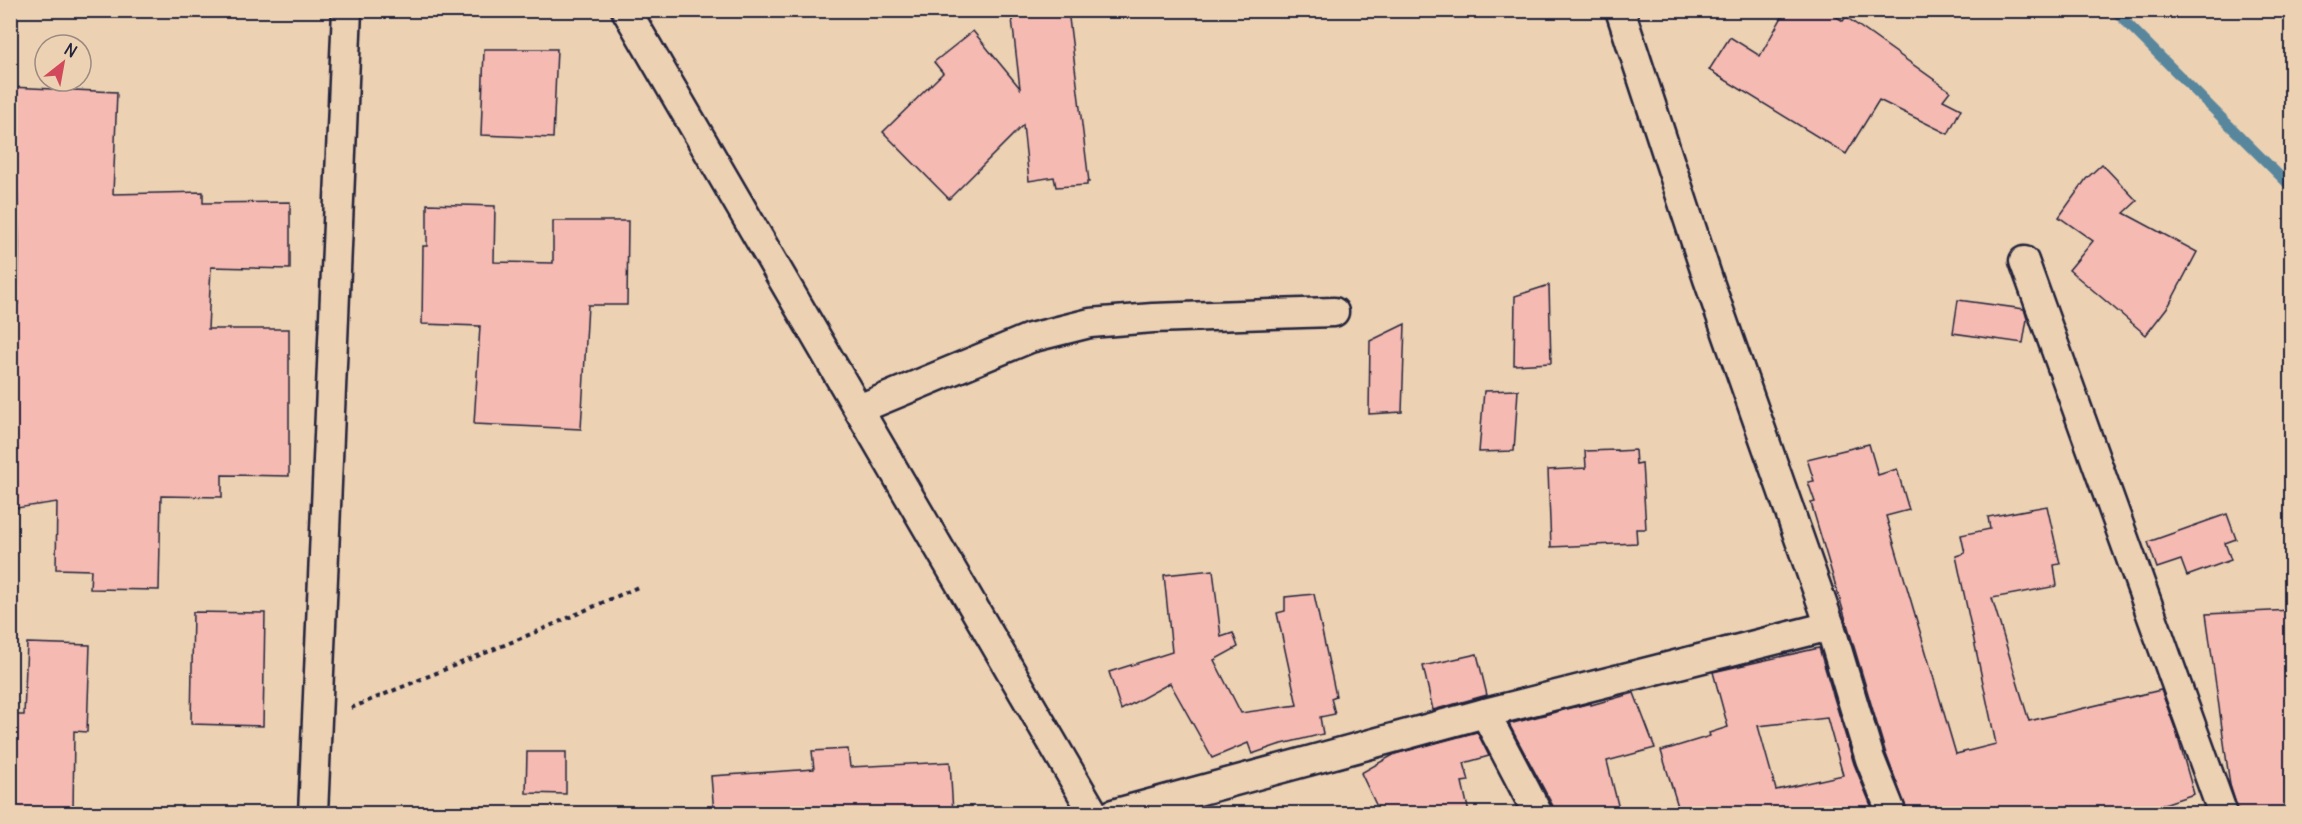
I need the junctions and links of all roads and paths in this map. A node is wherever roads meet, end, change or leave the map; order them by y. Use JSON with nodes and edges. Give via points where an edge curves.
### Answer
{"nodes":[{"id":1,"x":347,"y":10,"type":"edge"},
{"id":2,"x":626,"y":10,"type":"edge"},
{"id":3,"x":1620,"y":10,"type":"edge"},
{"id":4,"x":2024,"y":261,"type":"dead end"},
{"id":5,"x":1334,"y":312,"type":"dead end"},
{"id":6,"x":859,"y":409,"type":"junction"},
{"id":7,"x":638,"y":587,"type":"dead end"},
{"id":8,"x":1830,"y":626,"type":"junction"},
{"id":9,"x":1485,"y":713,"type":"junction"},
{"id":10,"x":317,"y":722,"type":"junction"},
{"id":11,"x":313,"y":813,"type":"edge"},
{"id":12,"x":1094,"y":813,"type":"edge"},
{"id":13,"x":1113,"y":813,"type":"edge"},
{"id":14,"x":1538,"y":813,"type":"edge"},
{"id":15,"x":1892,"y":813,"type":"edge"},
{"id":16,"x":2223,"y":813,"type":"edge"}],
"edges":[{"from":1,"to":10,"type":"street"},
{"from":2,"to":6,"type":"street"},
{"from":3,"to":8,"type":"street","via":[[1708,279]]},
{"from":4,"to":16,"type":"street"},
{"from":5,"to":6,"type":"street","via":[[1090,322],[1030,338]]},
{"from":6,"to":12,"type":"street"},
{"from":7,"to":10,"type":"path"},
{"from":8,"to":9,"type":"street"},
{"from":8,"to":15,"type":"street","via":[[1870,759]]},
{"from":9,"to":13,"type":"street"},
{"from":9,"to":14,"type":"street"},
{"from":10,"to":11,"type":"street"}]}
